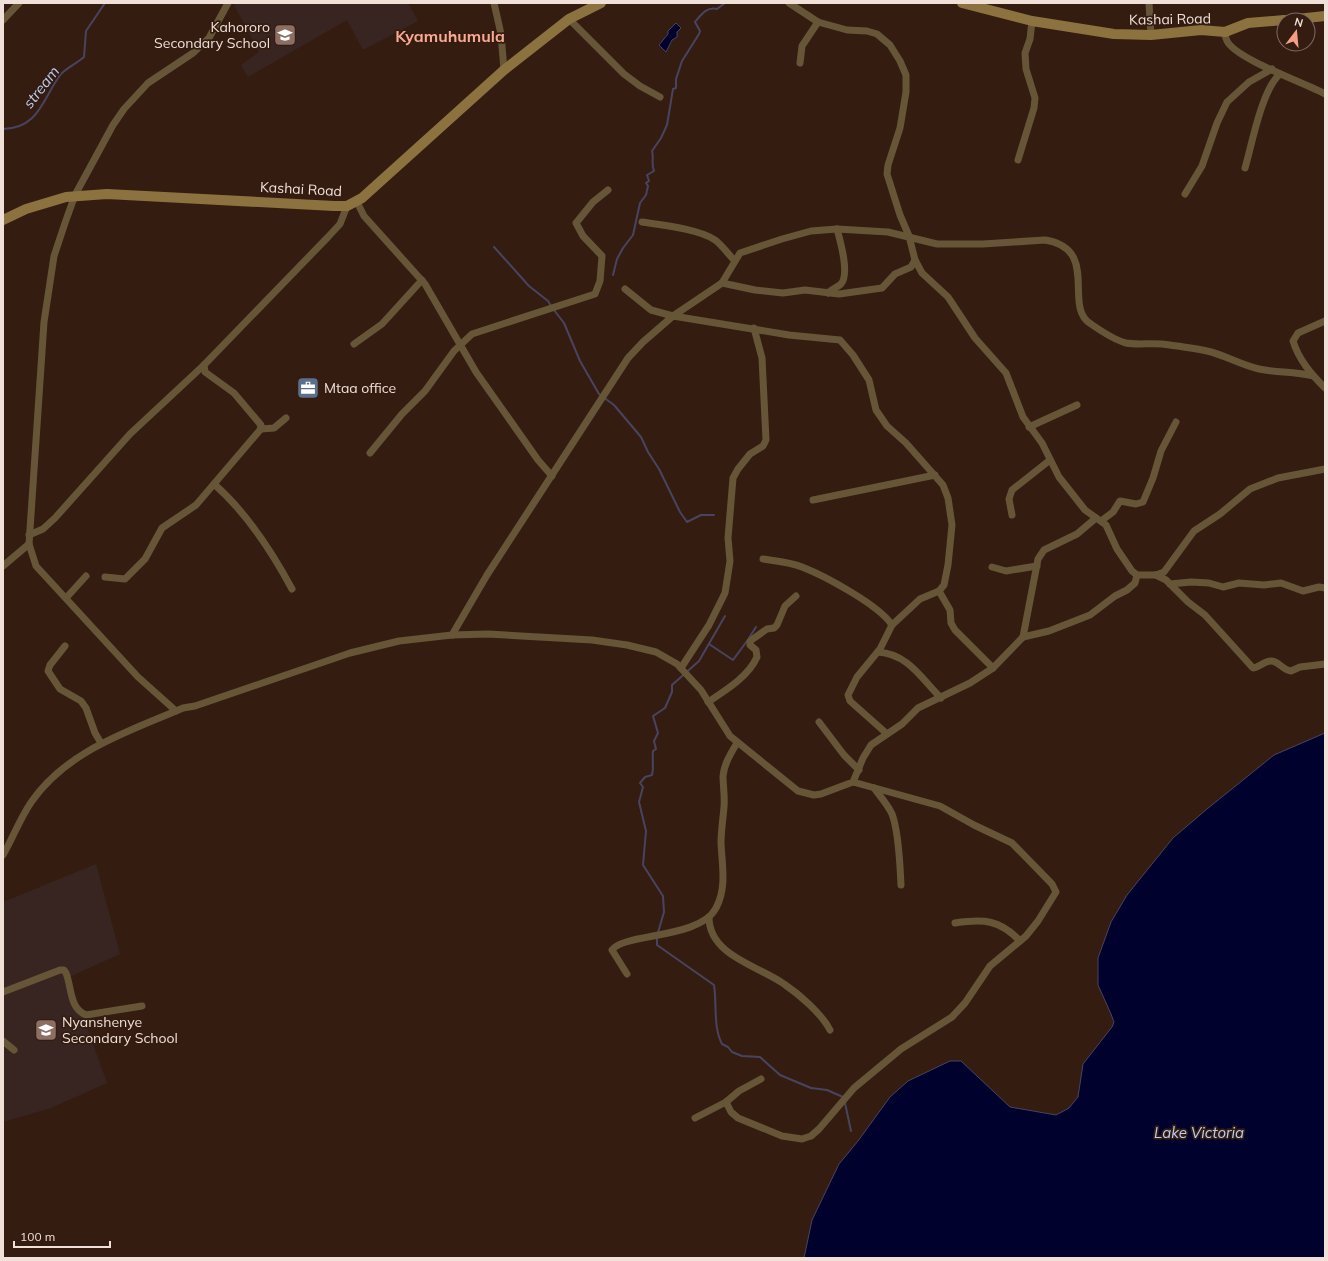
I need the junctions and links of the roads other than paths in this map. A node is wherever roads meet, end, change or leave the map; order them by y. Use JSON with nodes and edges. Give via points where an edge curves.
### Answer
{"nodes":[{"id":1,"x":19,"y":3,"type":"edge"},
{"id":2,"x":228,"y":3,"type":"edge"},
{"id":3,"x":494,"y":3,"type":"edge"},
{"id":4,"x":601,"y":3,"type":"edge"},
{"id":5,"x":789,"y":3,"type":"edge"},
{"id":6,"x":962,"y":3,"type":"edge"},
{"id":7,"x":1149,"y":3,"type":"edge"},
{"id":8,"x":569,"y":19,"type":"junction"},
{"id":9,"x":3,"y":20,"type":"edge"},
{"id":10,"x":1032,"y":21,"type":"junction"},
{"id":11,"x":1276,"y":21,"type":"edge"},
{"id":12,"x":818,"y":22,"type":"junction"},
{"id":13,"x":1225,"y":32,"type":"junction"},
{"id":14,"x":1151,"y":35,"type":"junction"},
{"id":15,"x":800,"y":63,"type":"dead end"},
{"id":16,"x":1272,"y":69,"type":"junction"},
{"id":17,"x":504,"y":70,"type":"junction"},
{"id":18,"x":1280,"y":74,"type":"junction"},
{"id":19,"x":1325,"y":94,"type":"edge"},
{"id":20,"x":660,"y":97,"type":"dead end"},
{"id":21,"x":1018,"y":160,"type":"dead end"},
{"id":22,"x":1246,"y":168,"type":"dead end"},
{"id":23,"x":608,"y":190,"type":"dead end"},
{"id":24,"x":1185,"y":194,"type":"dead end"},
{"id":25,"x":75,"y":195,"type":"junction"},
{"id":26,"x":357,"y":202,"type":"junction"},
{"id":27,"x":347,"y":206,"type":"junction"},
{"id":28,"x":3,"y":220,"type":"edge"},
{"id":29,"x":642,"y":222,"type":"dead end"},
{"id":30,"x":837,"y":229,"type":"junction"},
{"id":31,"x":909,"y":236,"type":"junction"},
{"id":32,"x":734,"y":260,"type":"junction"},
{"id":33,"x":915,"y":260,"type":"junction"},
{"id":34,"x":422,"y":280,"type":"junction"},
{"id":35,"x":722,"y":283,"type":"junction"},
{"id":36,"x":625,"y":289,"type":"dead end"},
{"id":37,"x":828,"y":293,"type":"junction"},
{"id":38,"x":673,"y":316,"type":"junction"},
{"id":39,"x":1325,"y":321,"type":"edge"},
{"id":40,"x":754,"y":328,"type":"junction"},
{"id":41,"x":354,"y":344,"type":"dead end"},
{"id":42,"x":459,"y":346,"type":"junction"},
{"id":43,"x":204,"y":364,"type":"junction"},
{"id":44,"x":1313,"y":376,"type":"junction"},
{"id":45,"x":1325,"y":388,"type":"edge"},
{"id":46,"x":1077,"y":405,"type":"dead end"},
{"id":47,"x":286,"y":418,"type":"dead end"},
{"id":48,"x":1176,"y":422,"type":"dead end"},
{"id":49,"x":1029,"y":427,"type":"junction"},
{"id":50,"x":261,"y":429,"type":"junction"},
{"id":51,"x":370,"y":453,"type":"dead end"},
{"id":52,"x":1050,"y":460,"type":"junction"},
{"id":53,"x":1325,"y":469,"type":"edge"},
{"id":54,"x":935,"y":475,"type":"junction"},
{"id":55,"x":552,"y":476,"type":"junction"},
{"id":56,"x":214,"y":484,"type":"junction"},
{"id":57,"x":813,"y":500,"type":"dead end"},
{"id":58,"x":1012,"y":515,"type":"dead end"},
{"id":59,"x":1099,"y":520,"type":"junction"},
{"id":60,"x":29,"y":535,"type":"junction"},
{"id":61,"x":29,"y":544,"type":"junction"},
{"id":62,"x":763,"y":559,"type":"dead end"},
{"id":63,"x":3,"y":566,"type":"edge"},
{"id":64,"x":1037,"y":566,"type":"junction"},
{"id":65,"x":992,"y":567,"type":"dead end"},
{"id":66,"x":1137,"y":575,"type":"junction"},
{"id":67,"x":1156,"y":575,"type":"junction"},
{"id":68,"x":86,"y":576,"type":"dead end"},
{"id":69,"x":105,"y":578,"type":"dead end"},
{"id":70,"x":1170,"y":584,"type":"junction"},
{"id":71,"x":292,"y":588,"type":"dead end"},
{"id":72,"x":1325,"y":588,"type":"edge"},
{"id":73,"x":939,"y":591,"type":"junction"},
{"id":74,"x":796,"y":596,"type":"dead end"},
{"id":75,"x":66,"y":598,"type":"junction"},
{"id":76,"x":892,"y":624,"type":"junction"},
{"id":77,"x":452,"y":635,"type":"junction"},
{"id":78,"x":1023,"y":637,"type":"junction"},
{"id":79,"x":65,"y":646,"type":"dead end"},
{"id":80,"x":878,"y":652,"type":"junction"},
{"id":81,"x":1325,"y":664,"type":"edge"},
{"id":82,"x":681,"y":668,"type":"junction"},
{"id":83,"x":993,"y":668,"type":"junction"},
{"id":84,"x":941,"y":698,"type":"junction"},
{"id":85,"x":708,"y":702,"type":"junction"},
{"id":86,"x":176,"y":711,"type":"junction"},
{"id":87,"x":819,"y":722,"type":"dead end"},
{"id":88,"x":886,"y":733,"type":"junction"},
{"id":89,"x":101,"y":743,"type":"junction"},
{"id":90,"x":737,"y":743,"type":"junction"},
{"id":91,"x":859,"y":770,"type":"junction"},
{"id":92,"x":853,"y":782,"type":"junction"},
{"id":93,"x":874,"y":788,"type":"junction"},
{"id":94,"x":3,"y":855,"type":"edge"},
{"id":95,"x":901,"y":885,"type":"dead end"},
{"id":96,"x":709,"y":918,"type":"junction"},
{"id":97,"x":954,"y":922,"type":"dead end"},
{"id":98,"x":1020,"y":941,"type":"junction"},
{"id":99,"x":627,"y":974,"type":"dead end"},
{"id":100,"x":3,"y":992,"type":"edge"},
{"id":101,"x":142,"y":1006,"type":"dead end"},
{"id":102,"x":830,"y":1030,"type":"dead end"},
{"id":103,"x":3,"y":1041,"type":"edge"},
{"id":104,"x":14,"y":1050,"type":"dead end"},
{"id":105,"x":761,"y":1079,"type":"dead end"},
{"id":106,"x":726,"y":1102,"type":"junction"},
{"id":107,"x":696,"y":1118,"type":"dead end"}],
"edges":[{"from":1,"to":9,"type":"street"},
{"from":2,"to":25,"type":"street","via":[[210,38],[193,53],[148,83],[124,108]]},
{"from":3,"to":17,"type":"street","via":[[501,34]]},
{"from":4,"to":8,"type":"street","name":"Kashai Road"},
{"from":5,"to":12,"type":"street"},
{"from":6,"to":10,"type":"street","name":"Kashai Road"},
{"from":7,"to":14,"type":"street"},
{"from":8,"to":17,"type":"street","name":"Kashai Road"},
{"from":8,"to":20,"type":"street","via":[[624,74]]},
{"from":10,"to":14,"type":"street","name":"Kashai Road","via":[[1087,30]]},
{"from":10,"to":21,"type":"street","via":[[1025,53],[1026,69],[1035,98],[1034,108]]},
{"from":11,"to":13,"type":"street","name":"Kashai Road","via":[[1248,24]]},
{"from":12,"to":15,"type":"street","via":[[802,46]]},
{"from":12,"to":31,"type":"street","via":[[847,30],[877,34],[890,45],[904,69],[906,92],[887,174]]},
{"from":13,"to":14,"type":"street","name":"Kashai Road","via":[[1201,30]]},
{"from":13,"to":16,"type":"street","via":[[1227,41],[1240,53]]},
{"from":16,"to":18,"type":"street"},
{"from":16,"to":24,"type":"street","via":[[1249,82],[1227,102],[1216,123],[1202,166]]},
{"from":17,"to":26,"type":"street","name":"Kashai Road"},
{"from":18,"to":19,"type":"street"},
{"from":18,"to":22,"type":"street","via":[[1273,80],[1266,98]]},
{"from":23,"to":42,"type":"street","via":[[593,202],[576,223],[583,236],[602,256],[600,282],[595,294],[482,330],[472,334]]},
{"from":25,"to":27,"type":"street","name":"Kashai Road","via":[[107,194]]},
{"from":25,"to":28,"type":"street","name":"Kashai Road"},
{"from":25,"to":60,"type":"street","via":[[54,256],[48,290]]},
{"from":26,"to":27,"type":"street","name":"Kashai Road"},
{"from":26,"to":34,"type":"street","via":[[364,216]]},
{"from":27,"to":43,"type":"street","via":[[340,224]]},
{"from":29,"to":32,"type":"street","via":[[708,236],[720,244]]},
{"from":30,"to":31,"type":"street"},
{"from":30,"to":32,"type":"street","via":[[811,231],[782,239],[740,253]]},
{"from":30,"to":37,"type":"street","via":[[843,256],[843,278],[840,285]]},
{"from":31,"to":33,"type":"street"},
{"from":31,"to":44,"type":"street","via":[[937,244],[1053,241],[1069,250],[1074,257],[1083,316],[1089,323],[1114,338],[1129,343],[1162,344],[1208,351],[1260,370],[1286,374],[1300,372]]},
{"from":32,"to":35,"type":"street"},
{"from":33,"to":37,"type":"street","via":[[911,266],[895,274],[878,289]]},
{"from":33,"to":49,"type":"street","via":[[922,273],[948,297],[975,338],[1006,373]]},
{"from":34,"to":41,"type":"street","via":[[382,324]]},
{"from":34,"to":42,"type":"street"},
{"from":35,"to":37,"type":"street","via":[[783,293],[805,290]]},
{"from":35,"to":38,"type":"street"},
{"from":36,"to":38,"type":"street","via":[[651,310]]},
{"from":38,"to":40,"type":"street"},
{"from":38,"to":55,"type":"street","via":[[628,358]]},
{"from":39,"to":44,"type":"street","via":[[1298,333],[1293,341],[1301,360]]},
{"from":40,"to":54,"type":"street","via":[[789,335],[840,340],[869,380],[876,410],[886,426],[906,443]]},
{"from":40,"to":82,"type":"street","via":[[762,358],[766,440],[763,446],[750,454],[733,478],[728,538],[729,572],[725,593],[709,625]]},
{"from":42,"to":51,"type":"street","via":[[425,391]]},
{"from":42,"to":55,"type":"street","via":[[538,460]]},
{"from":43,"to":50,"type":"street","via":[[205,372],[234,393],[262,425]]},
{"from":43,"to":60,"type":"street","via":[[130,434],[55,518],[43,529]]},
{"from":44,"to":45,"type":"street"},
{"from":46,"to":49,"type":"street"},
{"from":47,"to":50,"type":"street","via":[[274,428]]},
{"from":48,"to":59,"type":"street","via":[[1161,452],[1143,502],[1136,504],[1120,501],[1113,512]]},
{"from":49,"to":52,"type":"street","via":[[1042,443]]},
{"from":50,"to":56,"type":"street"},
{"from":52,"to":58,"type":"street","via":[[1012,490],[1008,499]]},
{"from":52,"to":59,"type":"street","via":[[1079,504]]},
{"from":53,"to":67,"type":"street","via":[[1278,478],[1250,489],[1194,531],[1170,567]]},
{"from":54,"to":57,"type":"street"},
{"from":54,"to":73,"type":"street","via":[[946,492],[952,525],[946,577]]},
{"from":55,"to":77,"type":"street","via":[[486,575]]},
{"from":56,"to":69,"type":"street","via":[[196,506],[162,528],[145,559],[131,574],[122,580]]},
{"from":56,"to":71,"type":"street","via":[[243,512]]},
{"from":59,"to":64,"type":"street","via":[[1044,550]]},
{"from":59,"to":66,"type":"street","via":[[1109,528],[1117,549]]},
{"from":60,"to":61,"type":"street"},
{"from":61,"to":63,"type":"street"},
{"from":61,"to":75,"type":"street","via":[[36,566]]},
{"from":62,"to":76,"type":"street","via":[[792,564],[814,572],[875,608]]},
{"from":64,"to":65,"type":"street","via":[[1006,571]]},
{"from":64,"to":78,"type":"street"},
{"from":66,"to":67,"type":"street"},
{"from":66,"to":78,"type":"street","via":[[1135,583],[1127,590],[1114,596],[1090,615]]},
{"from":67,"to":70,"type":"street"},
{"from":68,"to":75,"type":"street"},
{"from":70,"to":72,"type":"street","via":[[1209,583],[1223,587],[1240,583],[1281,583],[1303,591]]},
{"from":70,"to":81,"type":"street","via":[[1206,615],[1253,668],[1268,661],[1277,662],[1291,671],[1300,667]]},
{"from":73,"to":76,"type":"street","via":[[920,599]]},
{"from":73,"to":83,"type":"street","via":[[950,610],[951,623],[955,630]]},
{"from":74,"to":85,"type":"street","via":[[782,609],[774,628],[767,629],[750,641],[757,657],[751,668]]},
{"from":75,"to":86,"type":"street","via":[[138,677]]},
{"from":76,"to":80,"type":"street"},
{"from":77,"to":82,"type":"street","via":[[488,634],[592,640],[627,645],[656,652]]},
{"from":77,"to":86,"type":"street","via":[[365,648]]},
{"from":78,"to":83,"type":"street"},
{"from":79,"to":89,"type":"street","via":[[48,671],[60,689],[81,701]]},
{"from":80,"to":84,"type":"street","via":[[895,654],[906,661]]},
{"from":80,"to":88,"type":"street","via":[[857,677],[848,695],[850,701]]},
{"from":82,"to":85,"type":"street"},
{"from":83,"to":84,"type":"street"},
{"from":84,"to":88,"type":"street","via":[[918,708],[902,724]]},
{"from":85,"to":90,"type":"street","via":[[721,724]]},
{"from":86,"to":89,"type":"street"},
{"from":87,"to":91,"type":"street"},
{"from":88,"to":91,"type":"street","via":[[871,745]]},
{"from":89,"to":94,"type":"street","via":[[56,773],[45,784],[31,802]]},
{"from":90,"to":92,"type":"street","via":[[798,792],[820,794]]},
{"from":90,"to":96,"type":"street","via":[[723,775],[723,884],[716,909]]},
{"from":91,"to":92,"type":"street"},
{"from":92,"to":93,"type":"street"},
{"from":93,"to":95,"type":"street","via":[[893,818]]},
{"from":93,"to":98,"type":"street","via":[[940,806],[1012,843],[1032,863],[1056,892],[1038,921]]},
{"from":96,"to":99,"type":"street","via":[[676,931],[618,944],[612,950]]},
{"from":96,"to":102,"type":"street","via":[[714,934],[734,958],[786,985],[821,1016]]},
{"from":97,"to":98,"type":"street","via":[[1000,924]]},
{"from":98,"to":106,"type":"street","via":[[990,966],[965,1003],[952,1017],[896,1053],[854,1088],[811,1136],[802,1139],[782,1136],[738,1118]]},
{"from":100,"to":101,"type":"street","via":[[64,970],[78,1012],[86,1015]]},
{"from":103,"to":104,"type":"street"},
{"from":105,"to":106,"type":"street","via":[[739,1091]]},
{"from":106,"to":107,"type":"street"}]}
